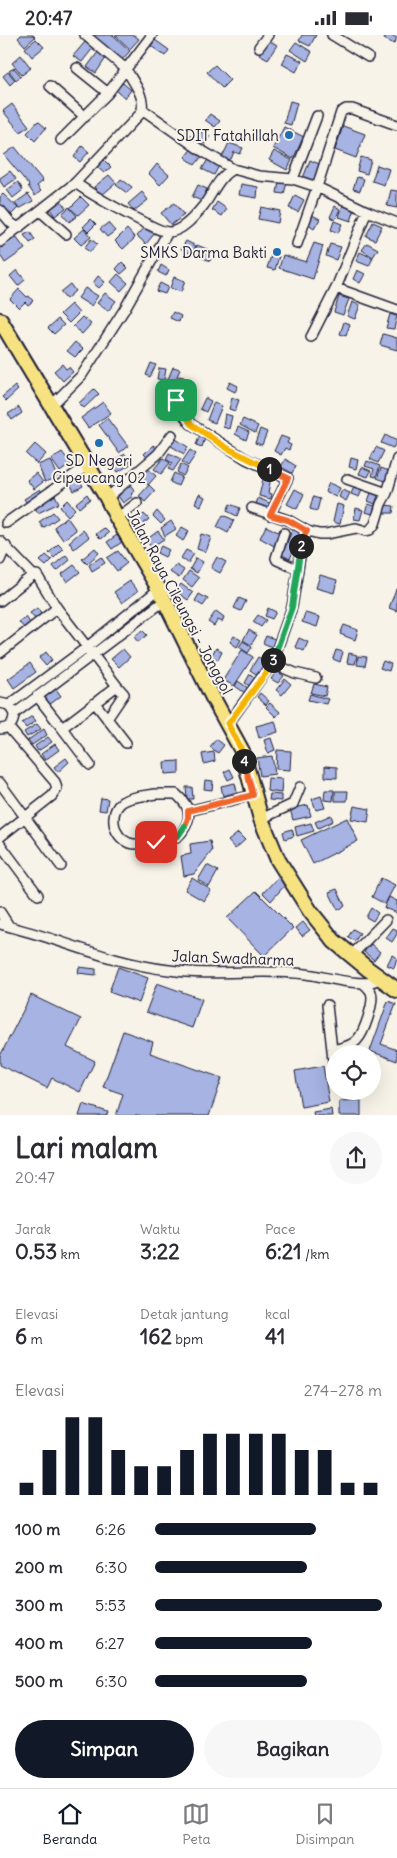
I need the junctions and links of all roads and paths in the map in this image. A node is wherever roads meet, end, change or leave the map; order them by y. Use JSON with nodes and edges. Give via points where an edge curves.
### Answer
{"nodes":[{"id":1,"x":84,"y":35,"type":"edge"},
{"id":2,"x":268,"y":35,"type":"edge"},
{"id":3,"x":332,"y":35,"type":"edge"},
{"id":4,"x":146,"y":37,"type":"edge"},
{"id":5,"x":259,"y":47,"type":"dead end"},
{"id":6,"x":368,"y":57,"type":"dead end"},
{"id":7,"x":77,"y":67,"type":"dead end"},
{"id":8,"x":126,"y":69,"type":"junction"},
{"id":9,"x":50,"y":86,"type":"dead end"},
{"id":10,"x":108,"y":93,"type":"junction"},
{"id":11,"x":142,"y":109,"type":"junction"},
{"id":12,"x":317,"y":116,"type":"dead end"},
{"id":13,"x":85,"y":117,"type":"junction"},
{"id":14,"x":397,"y":125,"type":"edge"},
{"id":15,"x":61,"y":140,"type":"dead end"},
{"id":16,"x":233,"y":169,"type":"junction"},
{"id":17,"x":293,"y":179,"type":"junction"},
{"id":18,"x":75,"y":183,"type":"junction"},
{"id":19,"x":317,"y":187,"type":"junction"},
{"id":20,"x":0,"y":210,"type":"edge"},
{"id":21,"x":40,"y":211,"type":"junction"},
{"id":22,"x":367,"y":211,"type":"junction"},
{"id":23,"x":397,"y":223,"type":"edge"},
{"id":24,"x":19,"y":228,"type":"junction"},
{"id":25,"x":168,"y":232,"type":"junction"},
{"id":26,"x":66,"y":234,"type":"dead end"},
{"id":27,"x":0,"y":242,"type":"edge"},
{"id":28,"x":297,"y":244,"type":"dead end"},
{"id":29,"x":336,"y":288,"type":"junction"},
{"id":30,"x":397,"y":310,"type":"edge"},
{"id":31,"x":0,"y":320,"type":"edge"},
{"id":32,"x":310,"y":337,"type":"dead end"},
{"id":33,"x":176,"y":400,"type":"dead end"},
{"id":34,"x":51,"y":406,"type":"junction"},
{"id":35,"x":172,"y":435,"type":"dead end"},
{"id":36,"x":397,"y":459,"type":"edge"},
{"id":37,"x":88,"y":465,"type":"junction"},
{"id":38,"x":346,"y":479,"type":"dead end"},
{"id":39,"x":387,"y":493,"type":"junction"},
{"id":40,"x":107,"y":498,"type":"junction"},
{"id":41,"x":137,"y":503,"type":"dead end"},
{"id":42,"x":252,"y":508,"type":"dead end"},
{"id":43,"x":270,"y":515,"type":"junction"},
{"id":44,"x":117,"y":518,"type":"junction"},
{"id":45,"x":6,"y":523,"type":"dead end"},
{"id":46,"x":307,"y":531,"type":"junction"},
{"id":47,"x":284,"y":533,"type":"dead end"},
{"id":48,"x":3,"y":544,"type":"edge"},
{"id":49,"x":0,"y":560,"type":"edge"},
{"id":50,"x":297,"y":569,"type":"junction"},
{"id":51,"x":33,"y":575,"type":"junction"},
{"id":52,"x":162,"y":595,"type":"junction"},
{"id":53,"x":0,"y":601,"type":"edge"},
{"id":54,"x":57,"y":608,"type":"junction"},
{"id":55,"x":87,"y":647,"type":"junction"},
{"id":56,"x":0,"y":653,"type":"edge"},
{"id":57,"x":93,"y":655,"type":"junction"},
{"id":58,"x":272,"y":663,"type":"junction"},
{"id":59,"x":316,"y":678,"type":"dead end"},
{"id":60,"x":117,"y":685,"type":"junction"},
{"id":61,"x":37,"y":696,"type":"junction"},
{"id":62,"x":94,"y":703,"type":"junction"},
{"id":63,"x":4,"y":704,"type":"edge"},
{"id":64,"x":14,"y":714,"type":"junction"},
{"id":65,"x":107,"y":719,"type":"junction"},
{"id":66,"x":228,"y":724,"type":"junction"},
{"id":67,"x":4,"y":728,"type":"edge"},
{"id":68,"x":62,"y":728,"type":"junction"},
{"id":69,"x":126,"y":743,"type":"dead end"},
{"id":70,"x":90,"y":765,"type":"dead end"},
{"id":71,"x":0,"y":783,"type":"edge"},
{"id":72,"x":300,"y":787,"type":"dead end"},
{"id":73,"x":253,"y":795,"type":"junction"},
{"id":74,"x":188,"y":811,"type":"junction"},
{"id":75,"x":24,"y":818,"type":"junction"},
{"id":76,"x":261,"y":819,"type":"junction"},
{"id":77,"x":0,"y":837,"type":"edge"},
{"id":78,"x":0,"y":844,"type":"edge"},
{"id":79,"x":61,"y":866,"type":"dead end"},
{"id":80,"x":38,"y":895,"type":"dead end"},
{"id":81,"x":0,"y":911,"type":"edge"},
{"id":82,"x":386,"y":920,"type":"dead end"},
{"id":83,"x":0,"y":924,"type":"edge"},
{"id":84,"x":9,"y":927,"type":"junction"},
{"id":85,"x":351,"y":956,"type":"junction"},
{"id":86,"x":380,"y":978,"type":"junction"},
{"id":87,"x":363,"y":983,"type":"junction"},
{"id":88,"x":397,"y":990,"type":"edge"},
{"id":89,"x":327,"y":1005,"type":"dead end"},
{"id":90,"x":331,"y":1045,"type":"edge"},
{"id":91,"x":350,"y":1045,"type":"edge"}],
"edges":[{"from":1,"to":8,"type":"street"},
{"from":2,"to":5,"type":"street"},
{"from":3,"to":6,"type":"street"},
{"from":4,"to":8,"type":"street"},
{"from":7,"to":10,"type":"street"},
{"from":8,"to":10,"type":"street"},
{"from":8,"to":11,"type":"street","via":[[140,95]]},
{"from":9,"to":13,"type":"street"},
{"from":10,"to":13,"type":"street"},
{"from":11,"to":16,"type":"street"},
{"from":11,"to":18,"type":"street"},
{"from":12,"to":17,"type":"street"},
{"from":13,"to":15,"type":"street"},
{"from":14,"to":19,"type":"street","via":[[346,109],[341,113]]},
{"from":16,"to":17,"type":"street","via":[[259,176]]},
{"from":16,"to":25,"type":"street","via":[[221,179],[195,217]]},
{"from":17,"to":19,"type":"street"},
{"from":18,"to":21,"type":"street"},
{"from":18,"to":25,"type":"street","via":[[101,201]]},
{"from":19,"to":22,"type":"street"},
{"from":19,"to":28,"type":"street"},
{"from":20,"to":24,"type":"street"},
{"from":21,"to":24,"type":"street"},
{"from":21,"to":26,"type":"street"},
{"from":22,"to":23,"type":"street"},
{"from":22,"to":29,"type":"street"},
{"from":24,"to":27,"type":"street"},
{"from":25,"to":34,"type":"street","via":[[82,375]]},
{"from":29,"to":30,"type":"street"},
{"from":29,"to":32,"type":"street"},
{"from":31,"to":34,"type":"main road","name":"Jalan Raya Cileungsi - Jonggol"},
{"from":33,"to":43,"type":"street","via":[[191,424],[246,459],[288,478]]},
{"from":34,"to":37,"type":"main road","name":"Jalan Raya Cileungsi - Jonggol"},
{"from":35,"to":40,"type":"street","via":[[158,454]]},
{"from":36,"to":39,"type":"street"},
{"from":37,"to":40,"type":"main road","name":"Jalan Raya Cileungsi - Jonggol"},
{"from":37,"to":45,"type":"street"},
{"from":38,"to":39,"type":"street"},
{"from":39,"to":46,"type":"street","via":[[370,530],[356,528],[322,535]]},
{"from":40,"to":44,"type":"main road","name":"Jalan Raya Cileungsi - Jonggol"},
{"from":41,"to":44,"type":"street"},
{"from":42,"to":43,"type":"street"},
{"from":43,"to":46,"type":"street","via":[[288,520]]},
{"from":44,"to":52,"type":"main road","name":"Jalan Raya Cileungsi - Jonggol"},
{"from":46,"to":50,"type":"street"},
{"from":47,"to":50,"type":"street","via":[[277,561]]},
{"from":48,"to":49,"type":"street"},
{"from":48,"to":51,"type":"street"},
{"from":50,"to":58,"type":"street","via":[[289,619]]},
{"from":51,"to":53,"type":"street"},
{"from":51,"to":54,"type":"street","via":[[38,577]]},
{"from":52,"to":55,"type":"street"},
{"from":52,"to":57,"type":"street"},
{"from":52,"to":66,"type":"main road","name":"Jalan Raya Cileungsi - Jonggol"},
{"from":54,"to":55,"type":"street"},
{"from":54,"to":56,"type":"street"},
{"from":55,"to":57,"type":"street"},
{"from":55,"to":63,"type":"street"},
{"from":57,"to":60,"type":"street"},
{"from":57,"to":61,"type":"street"},
{"from":58,"to":59,"type":"street"},
{"from":58,"to":66,"type":"street"},
{"from":60,"to":62,"type":"street"},
{"from":60,"to":65,"type":"street","via":[[124,694]]},
{"from":61,"to":64,"type":"street"},
{"from":61,"to":68,"type":"street"},
{"from":62,"to":65,"type":"street"},
{"from":62,"to":68,"type":"street"},
{"from":63,"to":64,"type":"street"},
{"from":64,"to":67,"type":"street","via":[[12,724]]},
{"from":65,"to":69,"type":"street"},
{"from":66,"to":73,"type":"main road","name":"Jalan Raya Cileungsi - Jonggol","via":[[242,751]]},
{"from":67,"to":75,"type":"street","via":[[57,787],[52,796]]},
{"from":68,"to":70,"type":"street"},
{"from":71,"to":75,"type":"street"},
{"from":72,"to":76,"type":"street","via":[[293,804]]},
{"from":73,"to":74,"type":"street"},
{"from":73,"to":76,"type":"main road","name":"Jalan Raya Cileungsi - Jonggol"},
{"from":74,"to":74,"type":"street","via":[[176,794],[134,797],[122,802],[116,810],[116,833],[128,843],[167,840],[183,830]]},
{"from":75,"to":77,"type":"street"},
{"from":75,"to":79,"type":"street"},
{"from":76,"to":85,"type":"main road","name":"Jalan Raya Cileungsi - Jonggol","via":[[278,860],[297,891],[324,929]]},
{"from":78,"to":80,"type":"street"},
{"from":81,"to":84,"type":"street"},
{"from":82,"to":85,"type":"street"},
{"from":83,"to":84,"type":"street","name":"Jalan Swadharma"},
{"from":84,"to":87,"type":"street","name":"Jalan Swadharma","via":[[125,963],[169,970],[299,973]]},
{"from":85,"to":86,"type":"main road","name":"Jalan Raya Cileungsi - Jonggol"},
{"from":86,"to":87,"type":"street","name":"Jalan Swadharma","via":[[374,983]]},
{"from":86,"to":88,"type":"main road","name":"Jalan Raya Cileungsi - Jonggol"},
{"from":87,"to":91,"type":"street","via":[[372,996],[368,1018],[357,1041]]},
{"from":89,"to":90,"type":"street"}]}
